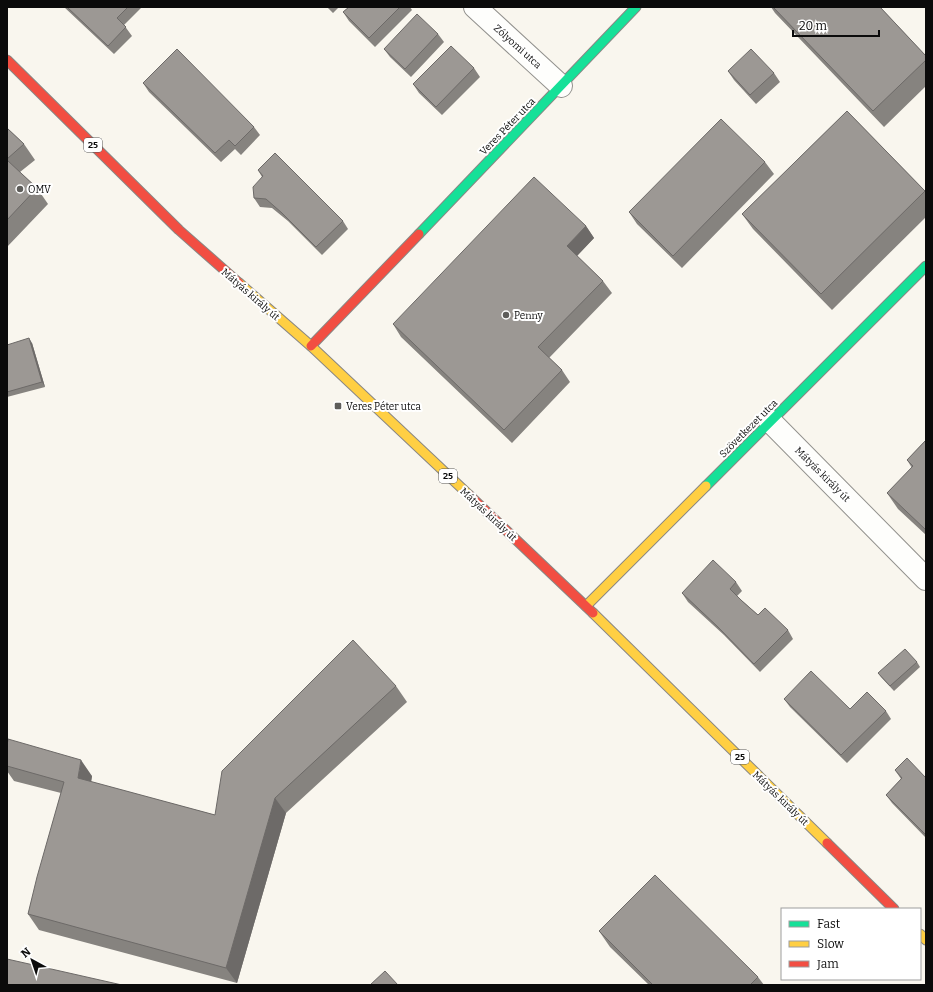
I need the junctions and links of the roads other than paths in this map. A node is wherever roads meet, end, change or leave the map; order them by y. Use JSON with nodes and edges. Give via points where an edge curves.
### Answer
{"nodes":[{"id":1,"x":475,"y":7,"type":"edge"},
{"id":2,"x":636,"y":7,"type":"edge"},
{"id":3,"x":7,"y":60,"type":"edge"},
{"id":4,"x":561,"y":86,"type":"junction"},
{"id":5,"x":926,"y":266,"type":"edge"},
{"id":6,"x":311,"y":346,"type":"junction"},
{"id":7,"x":770,"y":421,"type":"junction"},
{"id":8,"x":926,"y":579,"type":"edge"},
{"id":9,"x":586,"y":606,"type":"junction"},
{"id":10,"x":893,"y":908,"type":"edge"}],
"edges":[{"from":1,"to":4,"type":"street","name":"Zólyomi utca"},
{"from":2,"to":4,"type":"main road","name":"Veres Péter utca"},
{"from":3,"to":6,"type":"main road","name":"Mátyás király út","number":"25","via":[[179,230]]},
{"from":4,"to":6,"type":"main road","name":"Veres Péter utca"},
{"from":5,"to":7,"type":"main road","name":"Szövetkezet utca"},
{"from":6,"to":9,"type":"main road","name":"Mátyás király út","number":"25"},
{"from":7,"to":8,"type":"street","name":"Mátyás király út"},
{"from":7,"to":9,"type":"main road","name":"Szövetkezet utca"},
{"from":9,"to":10,"type":"main road","name":"Mátyás király út","number":"25"}]}
